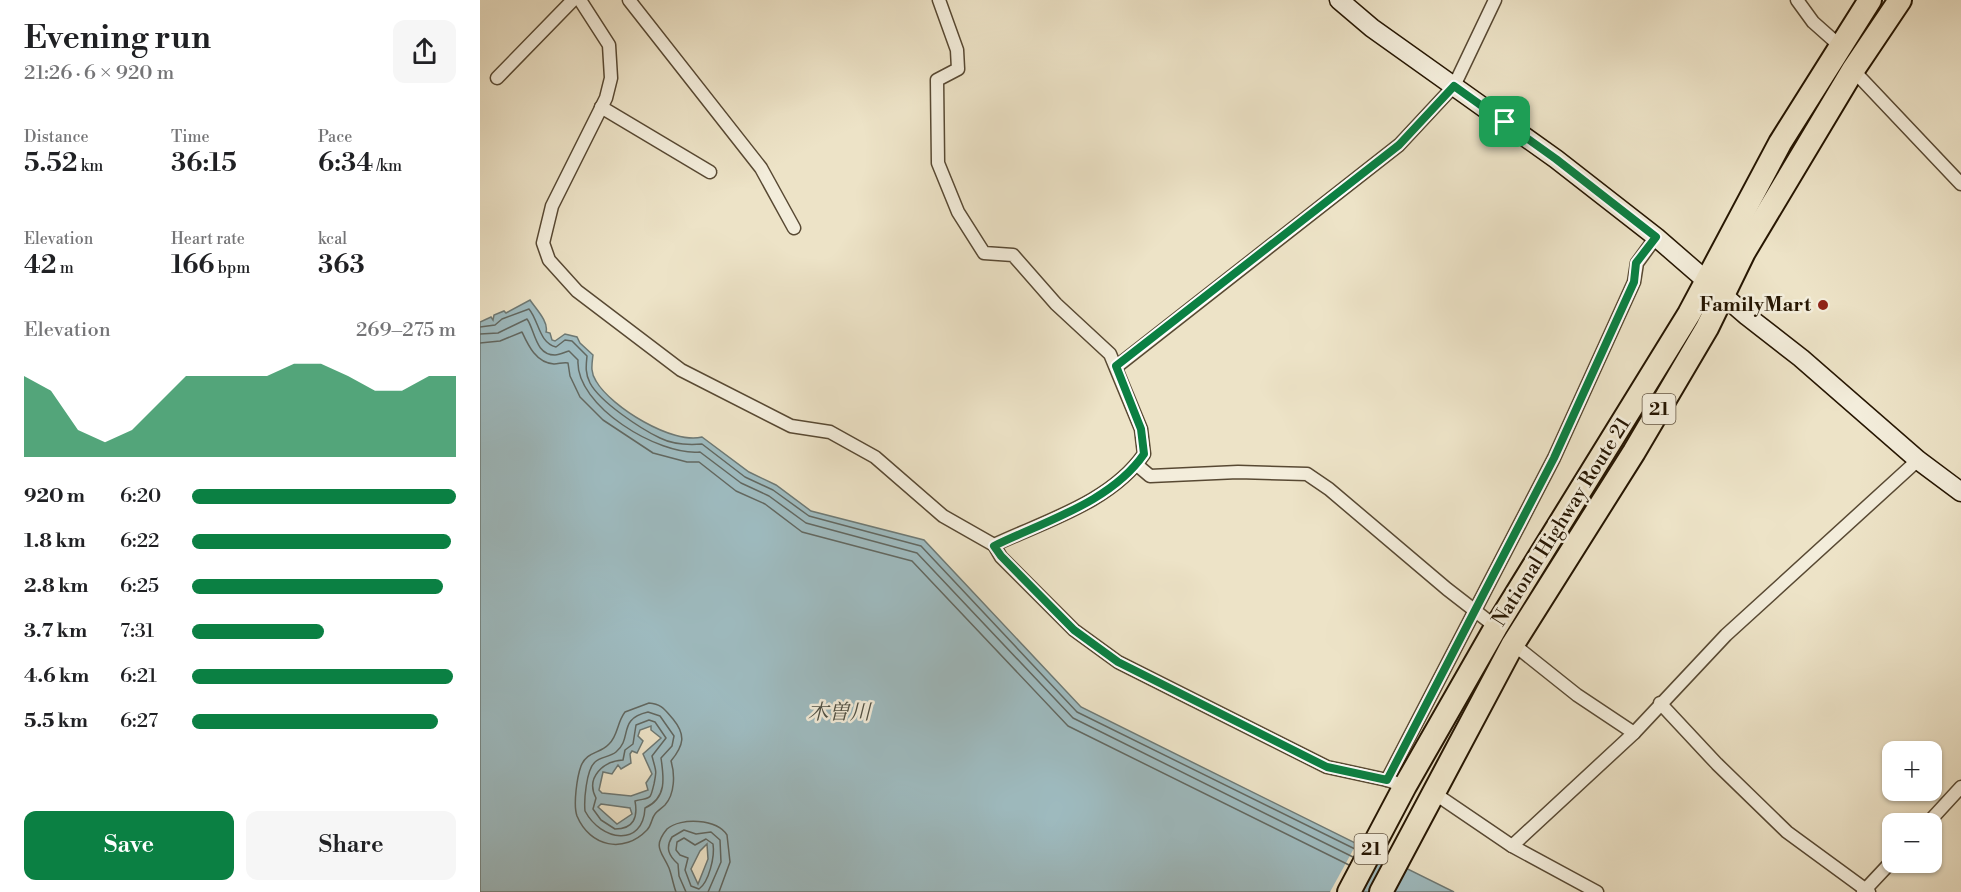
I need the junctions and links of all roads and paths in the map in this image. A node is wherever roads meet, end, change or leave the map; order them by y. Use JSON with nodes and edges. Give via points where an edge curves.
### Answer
{"nodes":[{"id":1,"x":573,"y":0,"type":"edge"},
{"id":2,"x":580,"y":0,"type":"edge"},
{"id":3,"x":629,"y":0,"type":"edge"},
{"id":4,"x":939,"y":0,"type":"edge"},
{"id":5,"x":1340,"y":0,"type":"edge"},
{"id":6,"x":1496,"y":0,"type":"edge"},
{"id":7,"x":1797,"y":0,"type":"edge"},
{"id":8,"x":1870,"y":0,"type":"edge"},
{"id":9,"x":1900,"y":0,"type":"edge"},
{"id":10,"x":1840,"y":46,"type":"junction"},
{"id":11,"x":1853,"y":70,"type":"junction"},
{"id":12,"x":497,"y":78,"type":"dead end"},
{"id":13,"x":1454,"y":86,"type":"junction"},
{"id":14,"x":601,"y":107,"type":"junction"},
{"id":15,"x":710,"y":172,"type":"dead end"},
{"id":16,"x":1961,"y":184,"type":"edge"},
{"id":17,"x":794,"y":228,"type":"dead end"},
{"id":18,"x":1656,"y":237,"type":"junction"},
{"id":19,"x":1706,"y":280,"type":"junction"},
{"id":20,"x":1723,"y":296,"type":"junction"},
{"id":21,"x":1116,"y":366,"type":"junction"},
{"id":22,"x":1918,"y":460,"type":"junction"},
{"id":23,"x":1137,"y":465,"type":"junction"},
{"id":24,"x":1961,"y":492,"type":"edge"},
{"id":25,"x":994,"y":546,"type":"junction"},
{"id":26,"x":1476,"y":611,"type":"junction"},
{"id":27,"x":1496,"y":627,"type":"junction"},
{"id":28,"x":1513,"y":644,"type":"junction"},
{"id":29,"x":1660,"y":703,"type":"junction"},
{"id":30,"x":1634,"y":733,"type":"junction"},
{"id":31,"x":1396,"y":783,"type":"junction"},
{"id":32,"x":1961,"y":787,"type":"edge"},
{"id":33,"x":1434,"y":793,"type":"junction"},
{"id":34,"x":1937,"y":813,"type":"edge"},
{"id":35,"x":1512,"y":846,"type":"junction"},
{"id":36,"x":1882,"y":873,"type":"edge"},
{"id":37,"x":1866,"y":891,"type":"edge"},
{"id":38,"x":1349,"y":892,"type":"edge"},
{"id":39,"x":1381,"y":892,"type":"edge"},
{"id":40,"x":1597,"y":892,"type":"edge"}],
"edges":[{"from":1,"to":12,"type":"street"},
{"from":2,"to":14,"type":"street","via":[[609,45],[612,58],[611,78]]},
{"from":3,"to":17,"type":"street","via":[[761,168]]},
{"from":4,"to":21,"type":"street","via":[[957,50],[958,69],[937,81],[938,163],[958,212],[984,253],[1013,255],[1110,354]]},
{"from":5,"to":13,"type":"street","via":[[1372,28]]},
{"from":6,"to":13,"type":"street"},
{"from":7,"to":10,"type":"street","via":[[1813,22]]},
{"from":8,"to":10,"type":"highway","name":"National Highway Route 21","number":"21"},
{"from":9,"to":11,"type":"highway","name":"National Highway Route 21","number":"21"},
{"from":10,"to":19,"type":"highway","name":"National Highway Route 21","number":"21","via":[[1780,143]]},
{"from":11,"to":16,"type":"street"},
{"from":11,"to":20,"type":"highway","name":"National Highway Route 21","number":"21","via":[[1744,252]]},
{"from":13,"to":18,"type":"street"},
{"from":13,"to":21,"type":"street","via":[[1399,145]]},
{"from":14,"to":15,"type":"street"},
{"from":14,"to":25,"type":"street","via":[[552,206],[543,243],[549,260],[577,291],[681,370],[791,426],[830,432],[866,452],[943,516]]},
{"from":18,"to":19,"type":"street"},
{"from":18,"to":26,"type":"street","via":[[1636,263],[1634,282],[1554,458]]},
{"from":19,"to":20,"type":"street"},
{"from":19,"to":27,"type":"highway","name":"National Highway Route 21","number":"21","via":[[1611,443]]},
{"from":20,"to":22,"type":"street"},
{"from":20,"to":28,"type":"highway","name":"National Highway Route 21","number":"21","via":[[1634,452]]},
{"from":21,"to":23,"type":"street","via":[[1141,429],[1144,454]]},
{"from":22,"to":24,"type":"street"},
{"from":22,"to":29,"type":"street","via":[[1726,635]]},
{"from":23,"to":25,"type":"street","via":[[1100,495]]},
{"from":23,"to":26,"type":"street","via":[[1150,476],[1307,474]]},
{"from":25,"to":31,"type":"street","via":[[1074,630],[1118,662],[1327,767]]},
{"from":26,"to":27,"type":"street"},
{"from":26,"to":31,"type":"street"},
{"from":27,"to":31,"type":"highway","name":"National Highway Route 21","number":"21"},
{"from":28,"to":30,"type":"street","via":[[1577,695]]},
{"from":28,"to":33,"type":"highway","name":"National Highway Route 21","number":"21"},
{"from":29,"to":30,"type":"street"},
{"from":29,"to":37,"type":"street","via":[[1787,832]]},
{"from":30,"to":35,"type":"street"},
{"from":31,"to":38,"type":"highway","name":"National Highway Route 21","number":"21","via":[[1394,807]]},
{"from":32,"to":34,"type":"street"},
{"from":33,"to":35,"type":"street"},
{"from":33,"to":39,"type":"highway","name":"National Highway Route 21","number":"21"},
{"from":35,"to":40,"type":"street"},
{"from":36,"to":37,"type":"street"}]}
